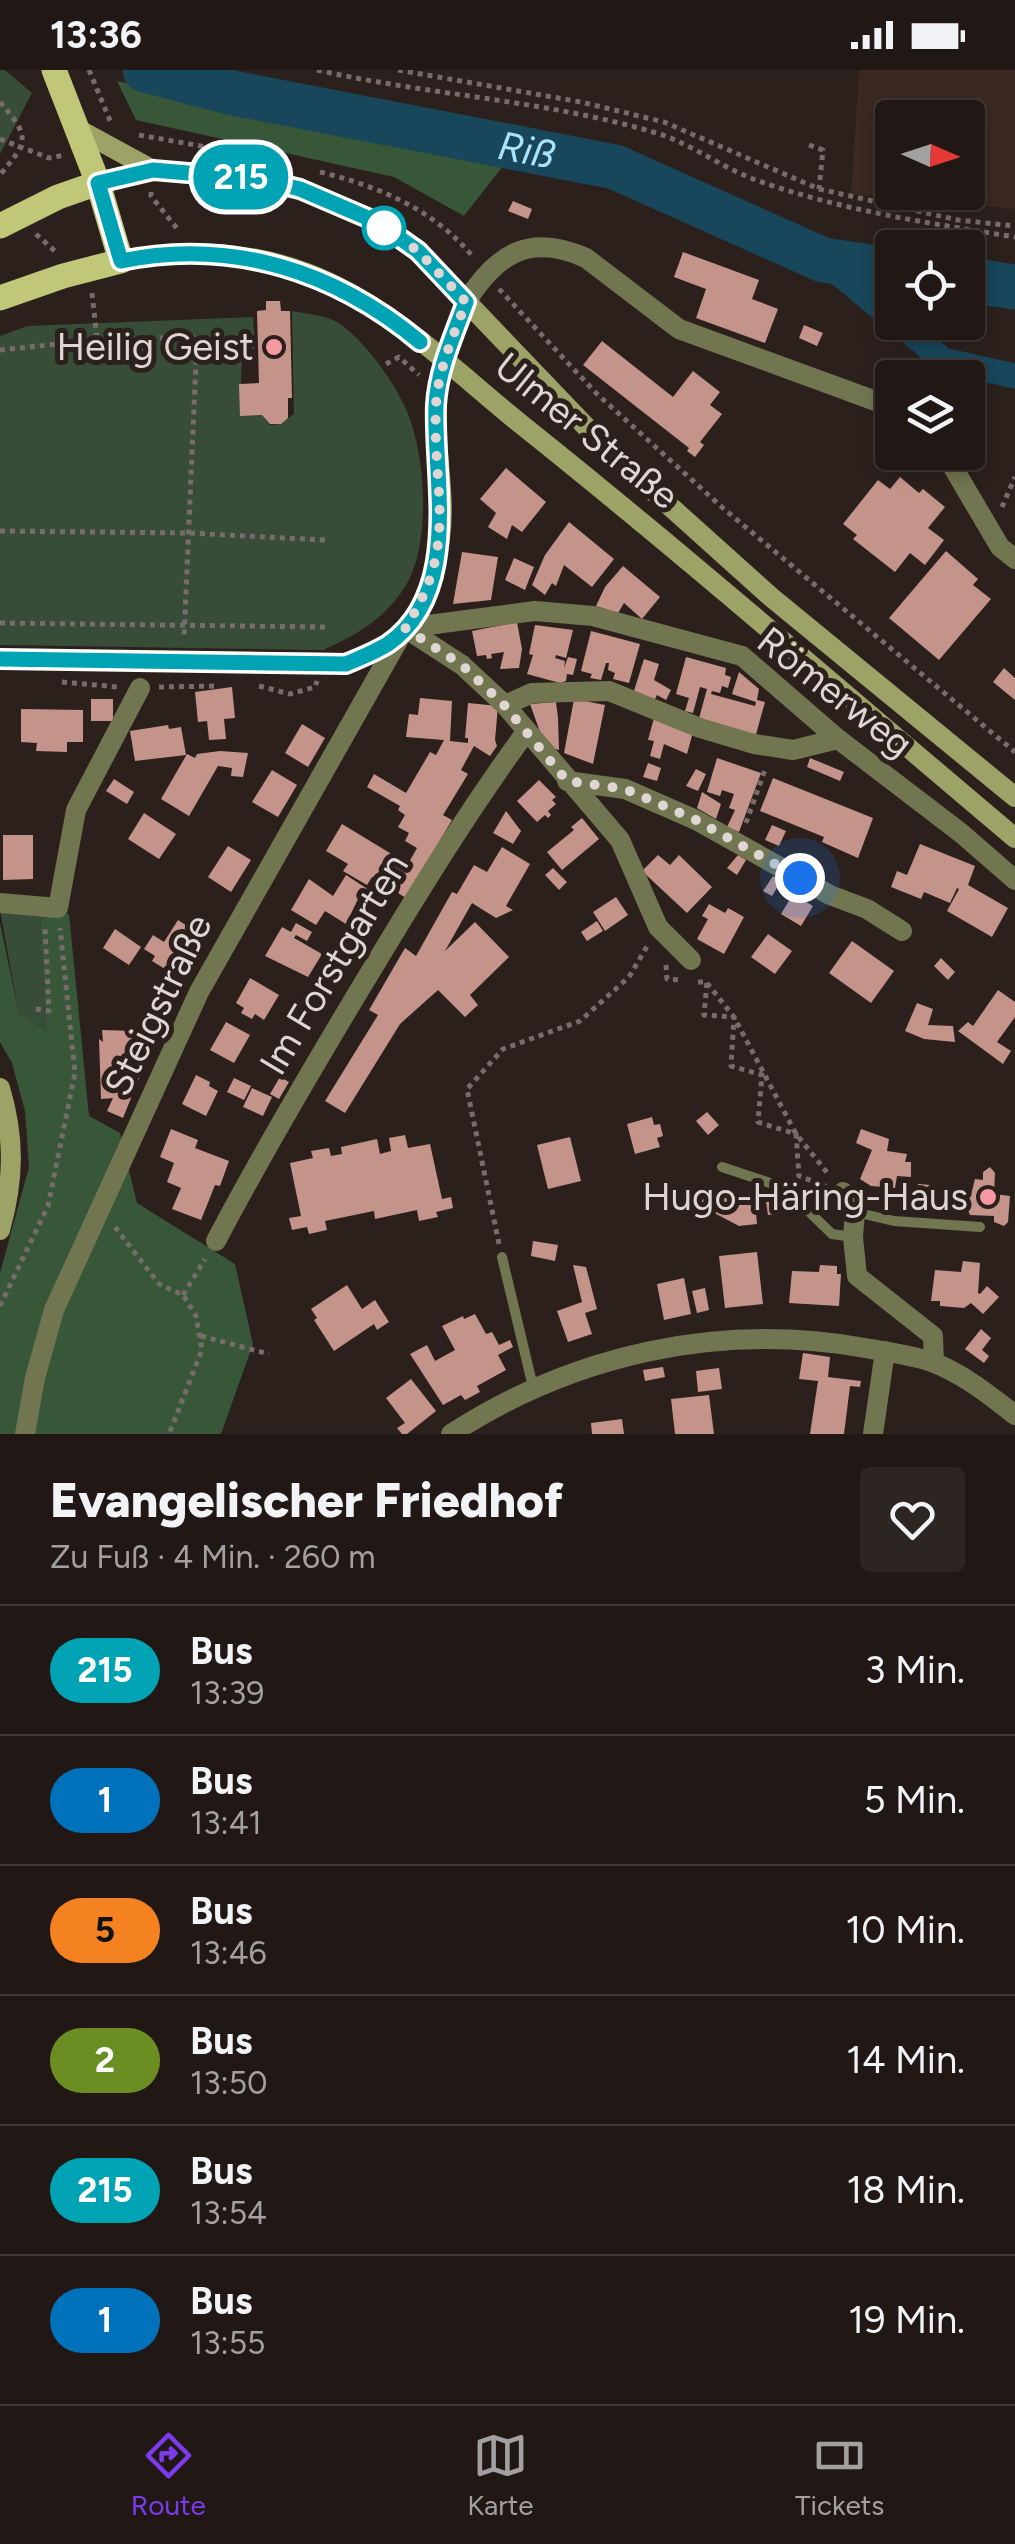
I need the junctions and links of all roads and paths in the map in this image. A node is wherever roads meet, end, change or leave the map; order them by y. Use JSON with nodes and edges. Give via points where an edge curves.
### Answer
{"nodes":[{"id":1,"x":89,"y":70,"type":"edge"},
{"id":2,"x":317,"y":70,"type":"edge"},
{"id":3,"x":398,"y":70,"type":"edge"},
{"id":4,"x":57,"y":78,"type":"edge"},
{"id":5,"x":0,"y":102,"type":"edge"},
{"id":6,"x":112,"y":124,"type":"dead end"},
{"id":7,"x":76,"y":128,"type":"junction"},
{"id":8,"x":129,"y":133,"type":"dead end"},
{"id":9,"x":0,"y":139,"type":"edge"},
{"id":10,"x":154,"y":139,"type":"dead end"},
{"id":11,"x":810,"y":145,"type":"dead end"},
{"id":12,"x":22,"y":148,"type":"junction"},
{"id":13,"x":153,"y":170,"type":"junction"},
{"id":14,"x":0,"y":176,"type":"edge"},
{"id":15,"x":98,"y":183,"type":"junction"},
{"id":16,"x":819,"y":189,"type":"junction"},
{"id":17,"x":412,"y":204,"type":"dead end"},
{"id":18,"x":8,"y":221,"type":"edge"},
{"id":19,"x":1015,"y":226,"type":"edge"},
{"id":20,"x":1015,"y":237,"type":"edge"},
{"id":21,"x":183,"y":252,"type":"junction"},
{"id":22,"x":121,"y":261,"type":"junction"},
{"id":23,"x":486,"y":272,"type":"junction"},
{"id":24,"x":64,"y":276,"type":"junction"},
{"id":25,"x":92,"y":292,"type":"dead end"},
{"id":26,"x":0,"y":298,"type":"edge"},
{"id":27,"x":466,"y":302,"type":"junction"},
{"id":28,"x":98,"y":340,"type":"junction"},
{"id":29,"x":0,"y":350,"type":"edge"},
{"id":30,"x":444,"y":362,"type":"junction"},
{"id":31,"x":386,"y":364,"type":"dead end"},
{"id":32,"x":437,"y":391,"type":"junction"},
{"id":33,"x":875,"y":401,"type":"edge"},
{"id":34,"x":955,"y":470,"type":"edge"},
{"id":35,"x":0,"y":531,"type":"edge"},
{"id":36,"x":188,"y":533,"type":"junction"},
{"id":37,"x":325,"y":540,"type":"dead end"},
{"id":38,"x":1015,"y":559,"type":"edge"},
{"id":39,"x":0,"y":623,"type":"edge"},
{"id":40,"x":327,"y":627,"type":"dead end"},
{"id":41,"x":184,"y":628,"type":"junction"},
{"id":42,"x":405,"y":628,"type":"junction"},
{"id":43,"x":0,"y":659,"type":"edge"},
{"id":44,"x":62,"y":684,"type":"dead end"},
{"id":45,"x":94,"y":686,"type":"dead end"},
{"id":46,"x":140,"y":688,"type":"dead end"},
{"id":47,"x":504,"y":705,"type":"junction"},
{"id":48,"x":526,"y":732,"type":"junction"},
{"id":49,"x":838,"y":739,"type":"junction"},
{"id":50,"x":774,"y":747,"type":"junction"},
{"id":51,"x":1015,"y":752,"type":"edge"},
{"id":52,"x":567,"y":781,"type":"junction"},
{"id":53,"x":1015,"y":798,"type":"edge"},
{"id":54,"x":752,"y":808,"type":"dead end"},
{"id":55,"x":1015,"y":838,"type":"edge"},
{"id":56,"x":1015,"y":880,"type":"edge"},
{"id":57,"x":0,"y":903,"type":"edge"},
{"id":58,"x":58,"y":908,"type":"junction"},
{"id":59,"x":45,"y":926,"type":"dead end"},
{"id":60,"x":661,"y":930,"type":"junction"},
{"id":61,"x":902,"y":931,"type":"dead end"},
{"id":62,"x":691,"y":960,"type":"joint"},
{"id":63,"x":706,"y":982,"type":"junction"},
{"id":64,"x":36,"y":1009,"type":"dead end"},
{"id":65,"x":734,"y":1018,"type":"junction"},
{"id":66,"x":762,"y":1075,"type":"junction"},
{"id":67,"x":0,"y":1088,"type":"edge"},
{"id":68,"x":796,"y":1134,"type":"junction"},
{"id":69,"x":722,"y":1167,"type":"dead end"},
{"id":70,"x":843,"y":1192,"type":"junction"},
{"id":71,"x":855,"y":1212,"type":"junction"},
{"id":72,"x":980,"y":1227,"type":"dead end"},
{"id":73,"x":0,"y":1230,"type":"edge"},
{"id":74,"x":853,"y":1237,"type":"junction"},
{"id":75,"x":216,"y":1241,"type":"joint"},
{"id":76,"x":108,"y":1242,"type":"dead end"},
{"id":77,"x":502,"y":1257,"type":"joint"},
{"id":78,"x":184,"y":1295,"type":"junction"},
{"id":79,"x":0,"y":1306,"type":"edge"},
{"id":80,"x":201,"y":1336,"type":"junction"},
{"id":81,"x":885,"y":1352,"type":"junction"},
{"id":82,"x":269,"y":1354,"type":"dead end"},
{"id":83,"x":934,"y":1363,"type":"junction"},
{"id":84,"x":533,"y":1387,"type":"junction"},
{"id":85,"x":1015,"y":1415,"type":"edge"},
{"id":86,"x":25,"y":1434,"type":"edge"},
{"id":87,"x":169,"y":1434,"type":"edge"},
{"id":88,"x":451,"y":1434,"type":"edge"},
{"id":89,"x":873,"y":1434,"type":"edge"}],
"edges":[{"from":1,"to":6,"type":"path"},
{"from":2,"to":20,"type":"path","via":[[656,133],[787,189]]},
{"from":3,"to":16,"type":"path","via":[[664,122]]},
{"from":4,"to":7,"type":"main road"},
{"from":5,"to":12,"type":"path","via":[[23,136]]},
{"from":7,"to":13,"type":"main road"},
{"from":7,"to":15,"type":"main road"},
{"from":8,"to":10,"type":"path"},
{"from":9,"to":12,"type":"path"},
{"from":11,"to":16,"type":"path","via":[[824,150]]},
{"from":12,"to":14,"type":"path"},
{"from":13,"to":15,"type":"main road","name":"Ulmer Straße"},
{"from":13,"to":21,"type":"path","via":[[151,196],[183,236]]},
{"from":13,"to":27,"type":"main road","name":"Ulmer Straße","via":[[300,189],[377,222],[418,251]]},
{"from":15,"to":18,"type":"main road"},
{"from":15,"to":22,"type":"main road"},
{"from":16,"to":19,"type":"path"},
{"from":17,"to":23,"type":"path","via":[[459,239]]},
{"from":18,"to":24,"type":"path","via":[[56,251]]},
{"from":21,"to":22,"type":"main road","name":"Ulmer Straße"},
{"from":21,"to":30,"type":"main road","name":"Ulmer Straße","via":[[308,273],[396,322]]},
{"from":22,"to":24,"type":"main road"},
{"from":23,"to":27,"type":"street"},
{"from":23,"to":33,"type":"street","via":[[525,248],[569,250],[679,330]]},
{"from":23,"to":51,"type":"path","via":[[596,393]]},
{"from":24,"to":26,"type":"main road"},
{"from":25,"to":28,"type":"path"},
{"from":27,"to":30,"type":"main road"},
{"from":27,"to":53,"type":"main road","name":"Ulmer Straße","via":[[614,456],[771,597]]},
{"from":28,"to":29,"type":"path"},
{"from":28,"to":36,"type":"path","via":[[197,337]]},
{"from":30,"to":32,"type":"main road"},
{"from":30,"to":55,"type":"main road","name":"Ulmer Straße"},
{"from":31,"to":32,"type":"path","via":[[400,357]]},
{"from":32,"to":42,"type":"main road","via":[[439,540],[427,590]]},
{"from":34,"to":38,"type":"street","via":[[1000,547]]},
{"from":35,"to":36,"type":"path"},
{"from":36,"to":37,"type":"path"},
{"from":36,"to":41,"type":"path"},
{"from":39,"to":41,"type":"path"},
{"from":40,"to":41,"type":"path"},
{"from":42,"to":43,"type":"main road","via":[[346,664]]},
{"from":42,"to":47,"type":"street","via":[[462,665]]},
{"from":42,"to":49,"type":"street","name":"Römerweg","via":[[535,612],[594,616],[742,656]]},
{"from":42,"to":86,"type":"street","name":"Steigstraße","via":[[199,992],[54,1310]]},
{"from":44,"to":45,"type":"path"},
{"from":46,"to":58,"type":"street","via":[[76,810]]},
{"from":47,"to":48,"type":"street"},
{"from":47,"to":50,"type":"street","via":[[532,693],[610,691],[700,728]]},
{"from":48,"to":52,"type":"street"},
{"from":48,"to":75,"type":"street","name":"Im Forstgarten","via":[[418,893],[278,1124]]},
{"from":49,"to":50,"type":"street","via":[[793,750]]},
{"from":49,"to":56,"type":"street","name":"Römerweg"},
{"from":50,"to":54,"type":"path"},
{"from":52,"to":60,"type":"street","via":[[620,840]]},
{"from":52,"to":61,"type":"street","via":[[625,789],[696,820]]},
{"from":57,"to":58,"type":"street"},
{"from":58,"to":79,"type":"path","via":[[76,1073],[48,1206]]},
{"from":59,"to":64,"type":"path","via":[[49,1011]]},
{"from":60,"to":62,"type":"street"},
{"from":60,"to":63,"type":"path","via":[[667,979]]},
{"from":60,"to":77,"type":"path","via":[[629,977],[580,1020],[503,1049],[467,1088]]},
{"from":62,"to":63,"type":"path"},
{"from":63,"to":65,"type":"path"},
{"from":63,"to":65,"type":"path","via":[[704,1015]]},
{"from":65,"to":66,"type":"path"},
{"from":65,"to":66,"type":"path","via":[[731,1066]]},
{"from":66,"to":68,"type":"path"},
{"from":66,"to":68,"type":"path","via":[[758,1122]]},
{"from":67,"to":73,"type":"main road","via":[[14,1160]]},
{"from":68,"to":70,"type":"path"},
{"from":68,"to":70,"type":"path","via":[[800,1176]]},
{"from":69,"to":74,"type":"lane","via":[[772,1184],[832,1234]]},
{"from":70,"to":71,"type":"street"},
{"from":71,"to":72,"type":"lane"},
{"from":71,"to":74,"type":"street"},
{"from":74,"to":83,"type":"street","via":[[857,1276],[933,1336]]},
{"from":75,"to":78,"type":"path"},
{"from":76,"to":78,"type":"path","via":[[116,1224],[159,1284]]},
{"from":77,"to":84,"type":"lane"},
{"from":78,"to":80,"type":"path"},
{"from":80,"to":82,"type":"path"},
{"from":80,"to":87,"type":"path","via":[[198,1367]]},
{"from":81,"to":83,"type":"street"},
{"from":81,"to":84,"type":"street","via":[[836,1342],[718,1340],[650,1350]]},
{"from":81,"to":89,"type":"street"},
{"from":83,"to":85,"type":"street"},
{"from":84,"to":88,"type":"street"}]}
